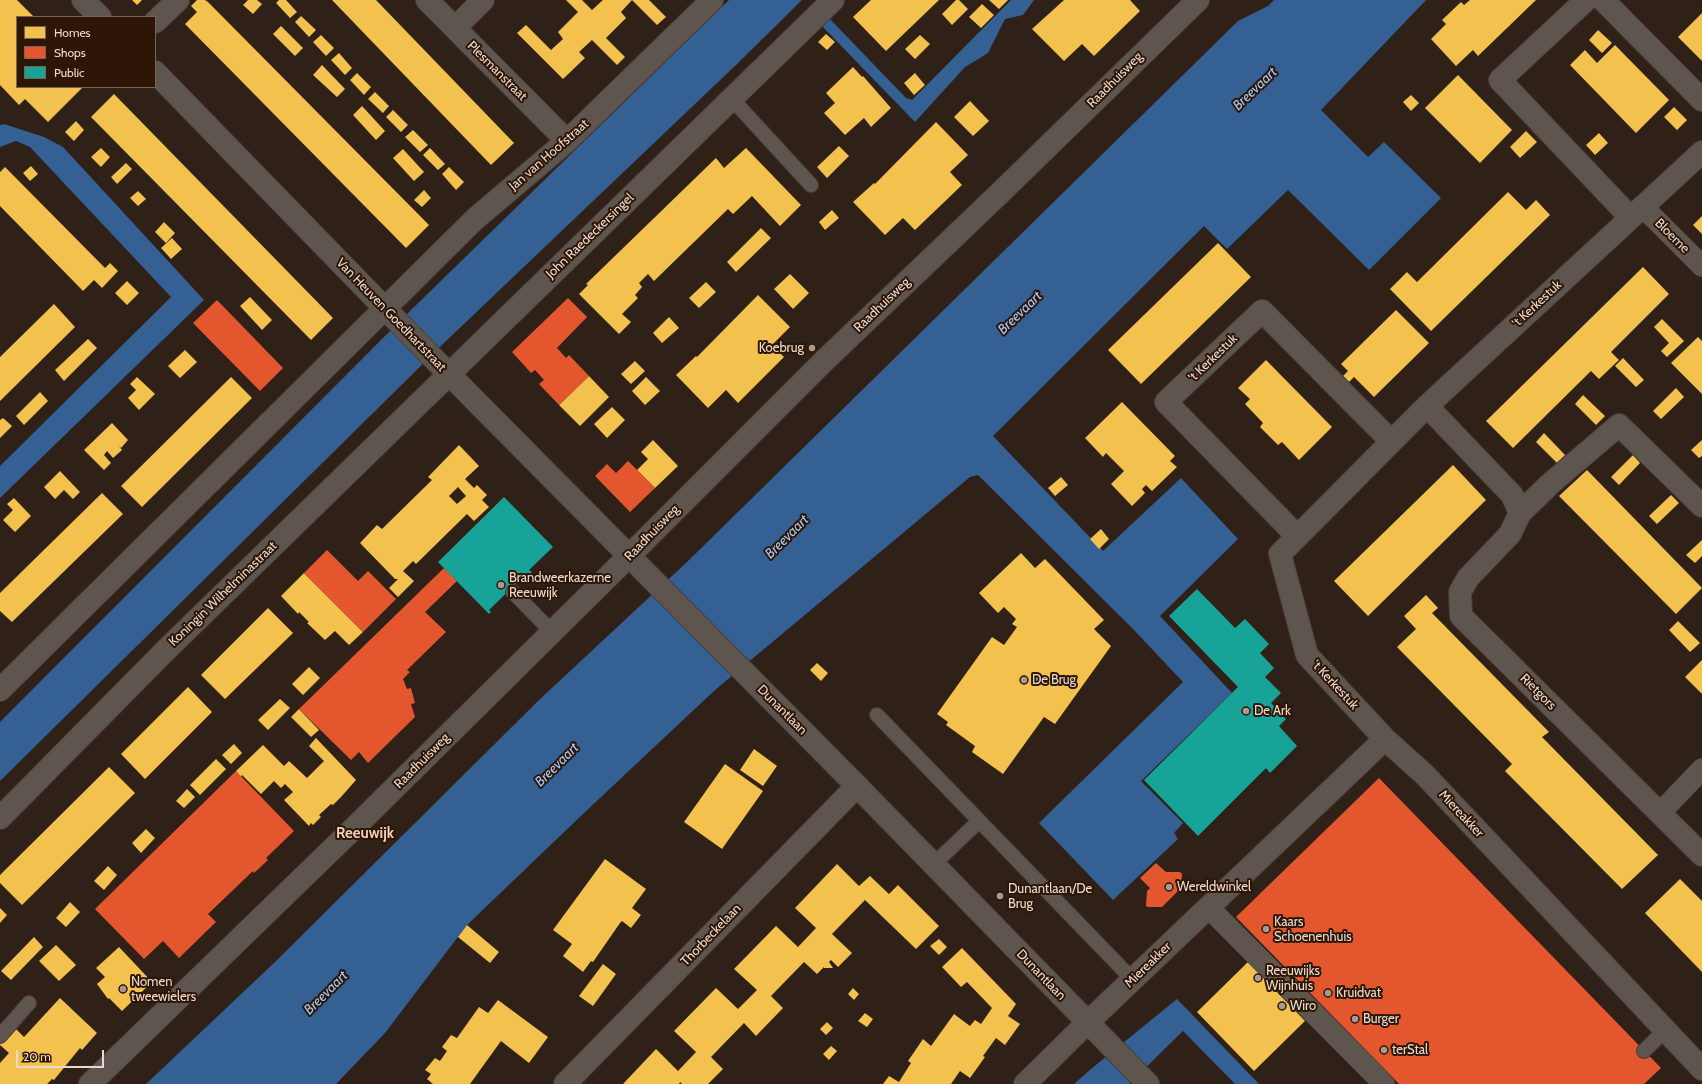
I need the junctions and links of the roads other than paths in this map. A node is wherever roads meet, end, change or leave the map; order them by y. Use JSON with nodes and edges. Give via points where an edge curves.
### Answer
{"nodes":[{"id":1,"x":83,"y":0,"type":"edge"},
{"id":2,"x":178,"y":0,"type":"edge"},
{"id":3,"x":427,"y":0,"type":"edge"},
{"id":4,"x":483,"y":0,"type":"edge"},
{"id":5,"x":712,"y":0,"type":"edge"},
{"id":6,"x":833,"y":0,"type":"edge"},
{"id":7,"x":1198,"y":0,"type":"edge"},
{"id":8,"x":1586,"y":0,"type":"edge"},
{"id":9,"x":1603,"y":0,"type":"edge"},
{"id":10,"x":99,"y":16,"type":"edge"},
{"id":11,"x":156,"y":21,"type":"edge"},
{"id":12,"x":455,"y":28,"type":"junction"},
{"id":13,"x":156,"y":73,"type":"edge"},
{"id":14,"x":732,"y":99,"type":"junction"},
{"id":15,"x":1702,"y":100,"type":"edge"},
{"id":16,"x":568,"y":141,"type":"junction"},
{"id":17,"x":1702,"y":152,"type":"edge"},
{"id":18,"x":811,"y":186,"type":"dead end"},
{"id":19,"x":1636,"y":212,"type":"junction"},
{"id":20,"x":1702,"y":266,"type":"edge"},
{"id":21,"x":391,"y":315,"type":"junction"},
{"id":22,"x":443,"y":369,"type":"junction"},
{"id":23,"x":1427,"y":406,"type":"junction"},
{"id":24,"x":1391,"y":441,"type":"junction"},
{"id":25,"x":1702,"y":506,"type":"edge"},
{"id":26,"x":1520,"y":513,"type":"junction"},
{"id":27,"x":1297,"y":536,"type":"junction"},
{"id":28,"x":629,"y":556,"type":"junction"},
{"id":29,"x":513,"y":592,"type":"dead end"},
{"id":30,"x":552,"y":632,"type":"junction"},
{"id":31,"x":0,"y":690,"type":"edge"},
{"id":32,"x":877,"y":715,"type":"dead end"},
{"id":33,"x":1385,"y":739,"type":"junction"},
{"id":34,"x":1702,"y":769,"type":"edge"},
{"id":35,"x":857,"y":786,"type":"junction"},
{"id":36,"x":1660,"y":813,"type":"junction"},
{"id":37,"x":0,"y":818,"type":"edge"},
{"id":38,"x":979,"y":821,"type":"junction"},
{"id":39,"x":1702,"y":855,"type":"edge"},
{"id":40,"x":934,"y":864,"type":"junction"},
{"id":41,"x":1208,"y":907,"type":"junction"},
{"id":42,"x":1134,"y":980,"type":"junction"},
{"id":43,"x":29,"y":1003,"type":"dead end"},
{"id":44,"x":1087,"y":1023,"type":"junction"},
{"id":45,"x":1665,"y":1030,"type":"junction"},
{"id":46,"x":0,"y":1036,"type":"edge"},
{"id":47,"x":1644,"y":1051,"type":"dead end"},
{"id":48,"x":1702,"y":1069,"type":"edge"},
{"id":49,"x":90,"y":1084,"type":"edge"},
{"id":50,"x":564,"y":1084,"type":"edge"},
{"id":51,"x":1025,"y":1084,"type":"edge"},
{"id":52,"x":1148,"y":1084,"type":"edge"},
{"id":53,"x":1384,"y":1084,"type":"edge"}],
"edges":[{"from":1,"to":10,"type":"street"},
{"from":2,"to":11,"type":"street"},
{"from":3,"to":12,"type":"street","name":"Plesmanstraat"},
{"from":4,"to":12,"type":"street"},
{"from":5,"to":16,"type":"street","name":"Jan van Hoofstraat"},
{"from":6,"to":14,"type":"street","name":"John Raedeckersingel"},
{"from":7,"to":28,"type":"street","name":"Raadhuisweg","via":[[824,360]]},
{"from":8,"to":19,"type":"street","via":[[1500,80]]},
{"from":9,"to":15,"type":"street"},
{"from":12,"to":16,"type":"street","name":"Plesmanstraat"},
{"from":13,"to":21,"type":"street","name":"Van Heuven Goedhartstraat"},
{"from":14,"to":18,"type":"lane"},
{"from":14,"to":22,"type":"street","name":"John Raedeckersingel"},
{"from":16,"to":21,"type":"street","name":"Jan van Hoofstraat","via":[[475,219],[412,280]]},
{"from":17,"to":19,"type":"street","name":"'t Kerkestuk"},
{"from":19,"to":20,"type":"street","name":"Bloeme"},
{"from":19,"to":23,"type":"street","name":"'t Kerkestuk"},
{"from":21,"to":22,"type":"street","name":"Van Heuven Goedhartstraat"},
{"from":21,"to":31,"type":"street"},
{"from":22,"to":28,"type":"street","name":"Van Heuven Goedhartstraat"},
{"from":22,"to":37,"type":"street","name":"Koningin Wilhelminastraat"},
{"from":23,"to":24,"type":"street","name":"'t Kerkestuk"},
{"from":23,"to":26,"type":"street","via":[[1512,495]]},
{"from":24,"to":27,"type":"street","name":"'t Kerkestuk"},
{"from":24,"to":27,"type":"street","name":"'t Kerkestuk","via":[[1262,311],[1166,402]]},
{"from":25,"to":26,"type":"street","name":"Rietgors","via":[[1619,425]]},
{"from":26,"to":36,"type":"street","name":"Rietgors","via":[[1510,534],[1468,578],[1460,592],[1461,616]]},
{"from":27,"to":33,"type":"street","name":"'t Kerkestuk","via":[[1280,554],[1308,655]]},
{"from":28,"to":30,"type":"street","name":"Raadhuisweg"},
{"from":28,"to":35,"type":"street","name":"Dunantlaan"},
{"from":29,"to":30,"type":"lane"},
{"from":30,"to":49,"type":"street","name":"Raadhuisweg"},
{"from":32,"to":38,"type":"lane"},
{"from":33,"to":41,"type":"street","name":"Miereakker"},
{"from":33,"to":45,"type":"street","name":"Miereakker","via":[[1425,775]]},
{"from":34,"to":36,"type":"street"},
{"from":35,"to":40,"type":"street","name":"Dunantlaan"},
{"from":35,"to":50,"type":"street","name":"Thorbeckelaan"},
{"from":36,"to":39,"type":"street","name":"Rietgors"},
{"from":38,"to":40,"type":"lane"},
{"from":38,"to":42,"type":"lane"},
{"from":40,"to":44,"type":"street","name":"Dunantlaan"},
{"from":41,"to":42,"type":"street","name":"Miereakker"},
{"from":41,"to":53,"type":"street"},
{"from":42,"to":44,"type":"street","name":"Miereakker"},
{"from":43,"to":46,"type":"lane"},
{"from":44,"to":51,"type":"street","name":"Miereakker"},
{"from":44,"to":52,"type":"street","name":"Dunantlaan"},
{"from":45,"to":47,"type":"lane"},
{"from":45,"to":48,"type":"street","name":"Miereakker"}]}
